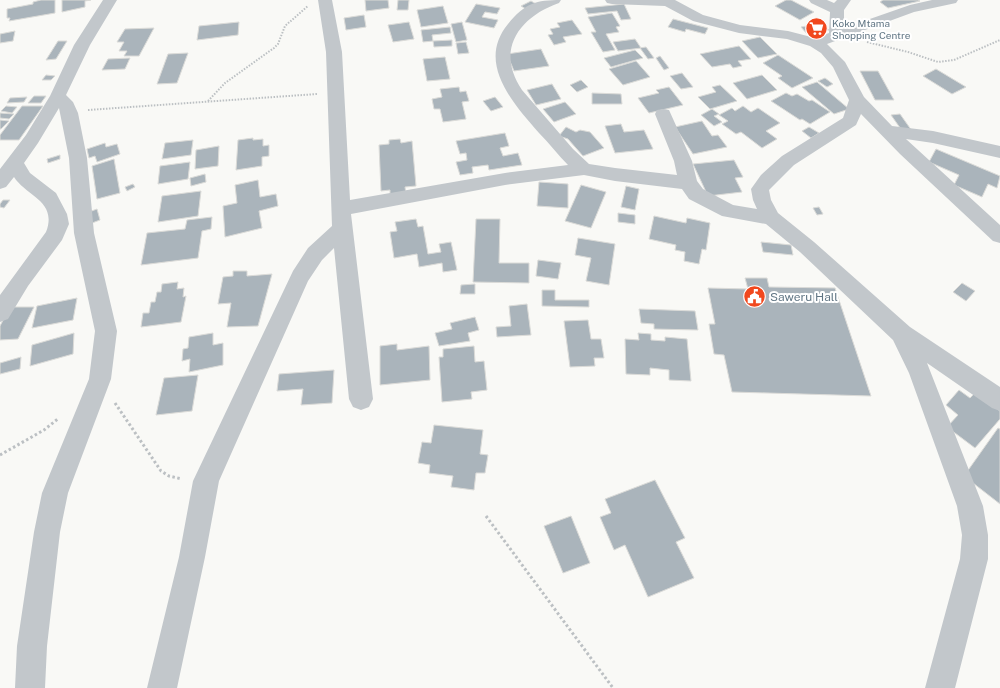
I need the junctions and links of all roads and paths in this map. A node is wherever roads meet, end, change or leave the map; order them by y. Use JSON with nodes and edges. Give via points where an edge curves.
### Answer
{"nodes":[{"id":1,"x":110,"y":0,"type":"edge"},
{"id":2,"x":554,"y":0,"type":"edge"},
{"id":3,"x":612,"y":0,"type":"edge"},
{"id":4,"x":816,"y":0,"type":"edge"},
{"id":5,"x":951,"y":0,"type":"edge"},
{"id":6,"x":665,"y":1,"type":"edge"},
{"id":7,"x":318,"y":2,"type":"edge"},
{"id":8,"x":840,"y":5,"type":"edge"},
{"id":9,"x":836,"y":35,"type":"junction"},
{"id":10,"x":1000,"y":40,"type":"edge"},
{"id":11,"x":815,"y":43,"type":"junction"},
{"id":12,"x":337,"y":92,"type":"junction"},
{"id":13,"x":857,"y":100,"type":"junction"},
{"id":14,"x":208,"y":101,"type":"junction"},
{"id":15,"x":64,"y":104,"type":"junction"},
{"id":16,"x":663,"y":114,"type":"dead end"},
{"id":17,"x":887,"y":130,"type":"junction"},
{"id":18,"x":1000,"y":152,"type":"edge"},
{"id":19,"x":15,"y":164,"type":"junction"},
{"id":20,"x":584,"y":169,"type":"junction"},
{"id":21,"x":0,"y":182,"type":"edge"},
{"id":22,"x":688,"y":183,"type":"junction"},
{"id":23,"x":771,"y":218,"type":"junction"},
{"id":24,"x":341,"y":219,"type":"junction"},
{"id":25,"x":1000,"y":236,"type":"edge"},
{"id":26,"x":0,"y":313,"type":"edge"},
{"id":27,"x":902,"y":334,"type":"junction"},
{"id":28,"x":100,"y":379,"type":"junction"},
{"id":29,"x":362,"y":399,"type":"dead end"},
{"id":30,"x":1000,"y":400,"type":"edge"},
{"id":31,"x":64,"y":415,"type":"dead end"},
{"id":32,"x":0,"y":455,"type":"edge"},
{"id":33,"x":206,"y":481,"type":"junction"},
{"id":34,"x":486,"y":516,"type":"dead end"},
{"id":35,"x":30,"y":688,"type":"edge"},
{"id":36,"x":162,"y":688,"type":"edge"},
{"id":37,"x":614,"y":688,"type":"edge"},
{"id":38,"x":940,"y":688,"type":"edge"}],
"edges":[{"from":1,"to":15,"type":"street","via":[[82,45]]},
{"from":2,"to":20,"type":"street","via":[[538,4],[520,17],[509,32],[503,53],[508,80],[532,114]]},
{"from":3,"to":6,"type":"street"},
{"from":4,"to":8,"type":"street"},
{"from":5,"to":9,"type":"street","via":[[910,9]]},
{"from":6,"to":11,"type":"street","via":[[698,18],[739,29],[788,35]]},
{"from":7,"to":12,"type":"street","via":[[334,52]]},
{"from":7,"to":14,"type":"path","via":[[285,26],[274,48],[230,79]]},
{"from":8,"to":9,"type":"street"},
{"from":9,"to":10,"type":"path","via":[[938,62],[954,60]]},
{"from":9,"to":11,"type":"street"},
{"from":11,"to":13,"type":"street","via":[[826,50],[840,65]]},
{"from":12,"to":14,"type":"path"},
{"from":12,"to":24,"type":"street"},
{"from":13,"to":17,"type":"street"},
{"from":13,"to":23,"type":"street","via":[[850,121],[766,179],[760,189],[762,200]]},
{"from":14,"to":15,"type":"path"},
{"from":15,"to":19,"type":"street"},
{"from":15,"to":28,"type":"street","via":[[78,158],[84,234],[106,331]]},
{"from":16,"to":22,"type":"street","via":[[683,161]]},
{"from":17,"to":18,"type":"street"},
{"from":17,"to":25,"type":"street"},
{"from":19,"to":21,"type":"street"},
{"from":19,"to":26,"type":"street","via":[[24,178],[49,198],[58,214],[59,224],[55,235]]},
{"from":20,"to":22,"type":"street"},
{"from":20,"to":24,"type":"street","via":[[505,179]]},
{"from":22,"to":23,"type":"street","via":[[696,194],[729,211]]},
{"from":23,"to":27,"type":"street","via":[[807,247]]},
{"from":24,"to":29,"type":"street"},
{"from":24,"to":33,"type":"street","via":[[300,277]]},
{"from":27,"to":30,"type":"street"},
{"from":27,"to":38,"type":"street","via":[[920,372],[970,506],[974,535],[974,559]]},
{"from":28,"to":33,"type":"path","via":[[161,471],[182,479]]},
{"from":28,"to":35,"type":"street","via":[[55,493],[32,646]]},
{"from":31,"to":32,"type":"path","via":[[44,430]]},
{"from":33,"to":36,"type":"street","via":[[192,557]]},
{"from":34,"to":37,"type":"path"}]}
